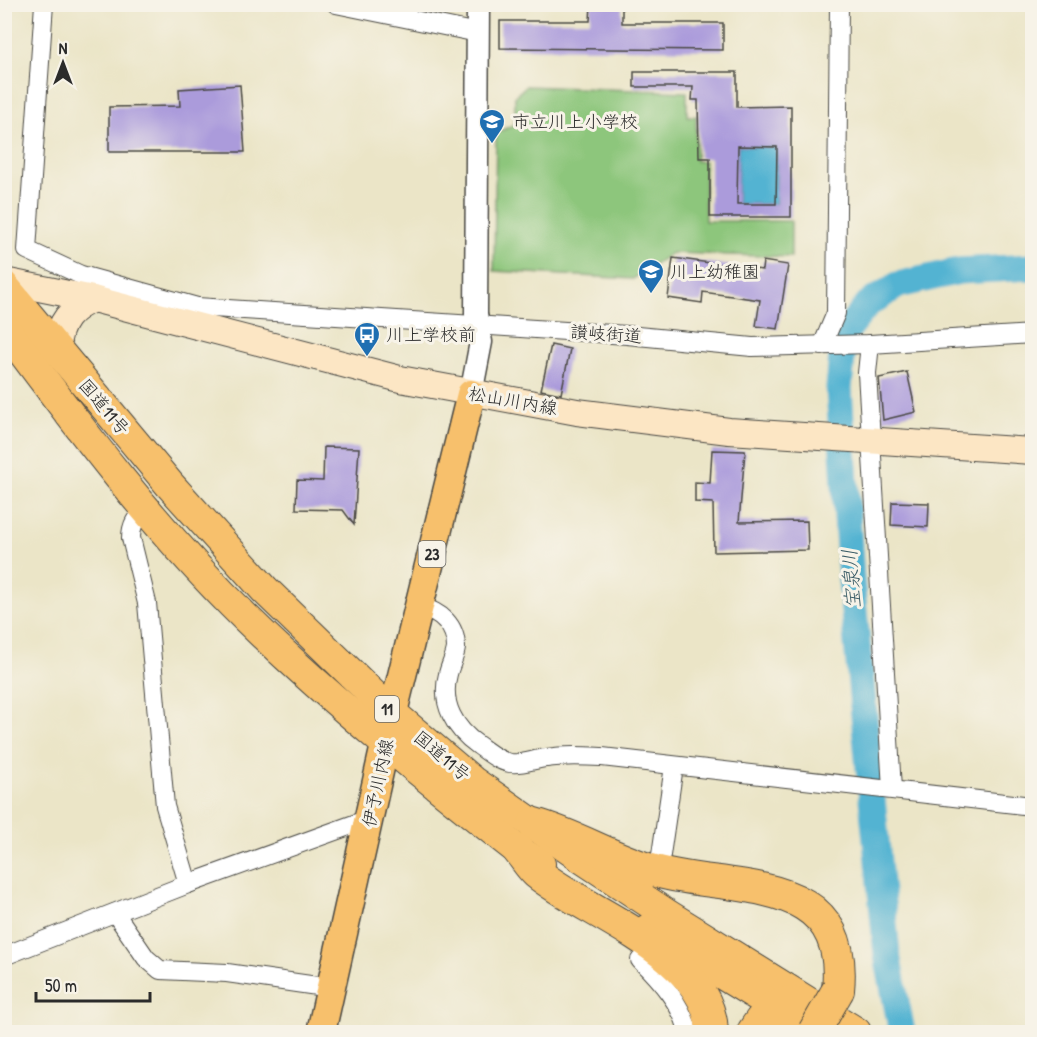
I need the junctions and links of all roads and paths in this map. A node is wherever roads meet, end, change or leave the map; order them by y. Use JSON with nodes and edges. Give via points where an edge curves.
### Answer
{"nodes":[{"id":1,"x":44,"y":4,"type":"edge"},
{"id":2,"x":336,"y":4,"type":"edge"},
{"id":3,"x":478,"y":4,"type":"edge"},
{"id":4,"x":839,"y":4,"type":"edge"},
{"id":5,"x":478,"y":33,"type":"junction"},
{"id":6,"x":4,"y":281,"type":"edge"},
{"id":7,"x":4,"y":286,"type":"edge"},
{"id":8,"x":93,"y":299,"type":"junction"},
{"id":9,"x":196,"y":316,"type":"junction"},
{"id":10,"x":478,"y":325,"type":"junction"},
{"id":11,"x":4,"y":327,"type":"edge"},
{"id":12,"x":1032,"y":334,"type":"edge"},
{"id":13,"x":867,"y":344,"type":"junction"},
{"id":14,"x":826,"y":346,"type":"junction"},
{"id":15,"x":57,"y":347,"type":"junction"},
{"id":16,"x":471,"y":394,"type":"junction"},
{"id":17,"x":868,"y":440,"type":"junction"},
{"id":18,"x":1032,"y":451,"type":"edge"},
{"id":19,"x":146,"y":508,"type":"junction"},
{"id":20,"x":420,"y":607,"type":"junction"},
{"id":21,"x":393,"y":714,"type":"junction"},
{"id":22,"x":385,"y":746,"type":"junction"},
{"id":23,"x":674,"y":766,"type":"junction"},
{"id":24,"x":889,"y":788,"type":"junction"},
{"id":25,"x":1032,"y":806,"type":"edge"},
{"id":26,"x":371,"y":818,"type":"junction"},
{"id":27,"x":527,"y":838,"type":"junction"},
{"id":28,"x":661,"y":855,"type":"dead end"},
{"id":29,"x":188,"y":884,"type":"junction"},
{"id":30,"x":115,"y":913,"type":"junction"},
{"id":31,"x":7,"y":954,"type":"edge"},
{"id":32,"x":640,"y":960,"type":"dead end"},
{"id":33,"x":331,"y":988,"type":"junction"},
{"id":34,"x":774,"y":1007,"type":"junction"},
{"id":35,"x":821,"y":1015,"type":"edge"},
{"id":36,"x":321,"y":1032,"type":"edge"},
{"id":37,"x":688,"y":1032,"type":"edge"},
{"id":38,"x":712,"y":1032,"type":"edge"},
{"id":39,"x":753,"y":1032,"type":"edge"},
{"id":40,"x":856,"y":1032,"type":"edge"}],
"edges":[{"from":1,"to":9,"type":"street","name":"讃岐街道","via":[[27,250],[81,275]]},
{"from":2,"to":5,"type":"street"},
{"from":3,"to":5,"type":"street"},
{"from":4,"to":14,"type":"street","via":[[836,307]]},
{"from":5,"to":10,"type":"street"},
{"from":6,"to":8,"type":"main road","name":"松山川内線"},
{"from":7,"to":15,"type":"highway","name":"国道11号","number":"11"},
{"from":8,"to":9,"type":"main road","name":"松山川内線"},
{"from":8,"to":15,"type":"main road","via":[[74,308],[64,321]]},
{"from":9,"to":10,"type":"street","name":"讃岐街道"},
{"from":9,"to":16,"type":"main road","name":"松山川内線","via":[[400,379]]},
{"from":10,"to":14,"type":"street","name":"讃岐街道","via":[[752,347]]},
{"from":10,"to":16,"type":"street","via":[[481,342]]},
{"from":11,"to":19,"type":"highway","name":"国道11号","number":"11"},
{"from":12,"to":13,"type":"street","name":"讃岐街道"},
{"from":13,"to":14,"type":"street","name":"讃岐街道"},
{"from":13,"to":17,"type":"street"},
{"from":15,"to":21,"type":"highway","name":"国道11号","number":"11","via":[[170,485],[265,590]]},
{"from":16,"to":17,"type":"main road","name":"松山川内線","via":[[674,426]]},
{"from":16,"to":20,"type":"main road","name":"伊予川内線","number":"23"},
{"from":17,"to":18,"type":"main road","name":"松山川内線"},
{"from":17,"to":24,"type":"street"},
{"from":19,"to":22,"type":"highway","name":"国道11号","number":"11","via":[[245,617]]},
{"from":19,"to":29,"type":"street","via":[[136,518],[131,538],[147,603],[165,806]]},
{"from":20,"to":21,"type":"main road","name":"伊予川内線","number":"23"},
{"from":20,"to":23,"type":"street","via":[[434,610],[446,620],[453,634],[456,648],[446,687],[453,721],[462,734],[497,759],[524,763],[578,756]]},
{"from":21,"to":22,"type":"main road","name":"伊予川内線","number":"23"},
{"from":21,"to":27,"type":"highway","name":"国道11号","number":"11","via":[[472,782]]},
{"from":22,"to":26,"type":"main road","name":"伊予川内線","number":"23"},
{"from":22,"to":27,"type":"highway","name":"国道11号","number":"11"},
{"from":23,"to":24,"type":"street"},
{"from":23,"to":28,"type":"street"},
{"from":24,"to":25,"type":"street"},
{"from":26,"to":29,"type":"street"},
{"from":26,"to":33,"type":"main road","name":"伊予川内線","number":"23"},
{"from":27,"to":34,"type":"highway","name":"国道11号","number":"11"},
{"from":27,"to":35,"type":"highway","name":"国道11号","number":"11","via":[[668,915]]},
{"from":27,"to":35,"type":"highway","via":[[564,832],[649,870],[709,883],[758,887],[804,904],[822,919],[834,938],[840,964]]},
{"from":27,"to":38,"type":"highway","via":[[535,872],[658,950],[695,988]]},
{"from":29,"to":30,"type":"street"},
{"from":30,"to":31,"type":"street"},
{"from":30,"to":33,"type":"street","via":[[146,958],[160,970],[227,973]]},
{"from":32,"to":37,"type":"street","via":[[659,979]]},
{"from":33,"to":36,"type":"main road","name":"伊予川内線","number":"23"},
{"from":34,"to":35,"type":"highway","via":[[790,1000]]},
{"from":34,"to":39,"type":"highway"},
{"from":35,"to":40,"type":"highway","name":"国道11号","number":"11"}]}
